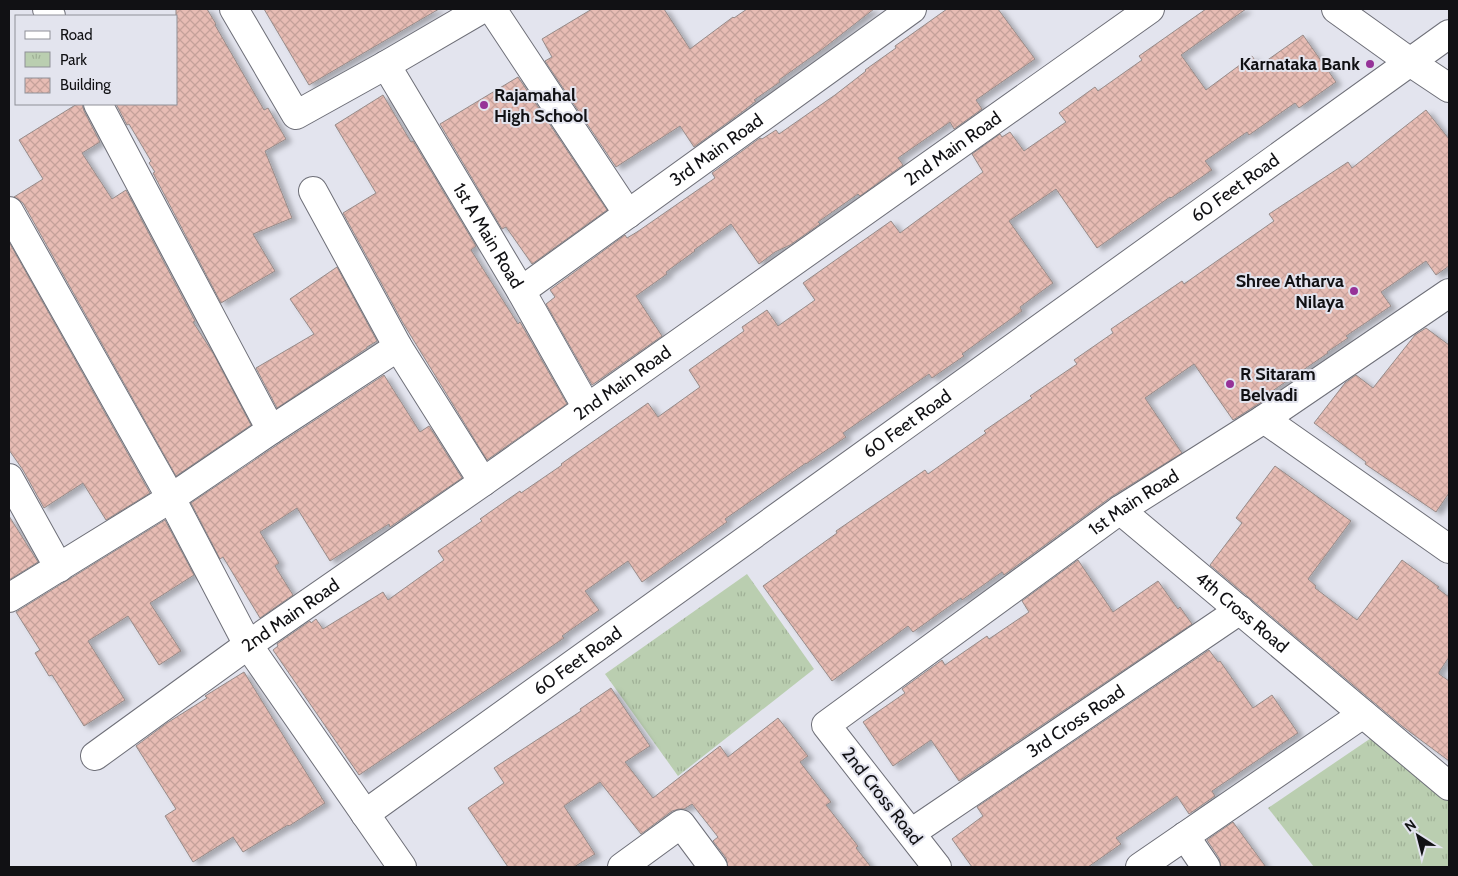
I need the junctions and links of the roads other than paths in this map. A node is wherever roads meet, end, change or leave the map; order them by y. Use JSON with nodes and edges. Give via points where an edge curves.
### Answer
{"nodes":[{"id":1,"x":234,"y":9,"type":"edge"},
{"id":2,"x":492,"y":9,"type":"edge"},
{"id":3,"x":912,"y":9,"type":"edge"},
{"id":4,"x":1150,"y":9,"type":"edge"},
{"id":5,"x":1336,"y":9,"type":"edge"},
{"id":6,"x":466,"y":13,"type":"edge"},
{"id":7,"x":1449,"y":34,"type":"edge"},
{"id":8,"x":1410,"y":62,"type":"junction"},
{"id":9,"x":386,"y":65,"type":"junction"},
{"id":10,"x":1449,"y":88,"type":"edge"},
{"id":11,"x":99,"y":105,"type":"edge"},
{"id":12,"x":314,"y":191,"type":"dead end"},
{"id":13,"x":9,"y":211,"type":"edge"},
{"id":14,"x":628,"y":214,"type":"junction"},
{"id":15,"x":521,"y":291,"type":"junction"},
{"id":16,"x":1443,"y":306,"type":"edge"},
{"id":17,"x":398,"y":348,"type":"junction"},
{"id":18,"x":587,"y":408,"type":"junction"},
{"id":19,"x":1264,"y":419,"type":"junction"},
{"id":20,"x":271,"y":430,"type":"junction"},
{"id":21,"x":9,"y":478,"type":"edge"},
{"id":22,"x":483,"y":482,"type":"junction"},
{"id":23,"x":171,"y":498,"type":"junction"},
{"id":24,"x":1120,"y":510,"type":"junction"},
{"id":25,"x":1449,"y":549,"type":"edge"},
{"id":26,"x":59,"y":568,"type":"junction"},
{"id":27,"x":9,"y":598,"type":"edge"},
{"id":28,"x":1240,"y":610,"type":"junction"},
{"id":29,"x":248,"y":645,"type":"junction"},
{"id":30,"x":1363,"y":714,"type":"junction"},
{"id":31,"x":826,"y":725,"type":"joint"},
{"id":32,"x":95,"y":756,"type":"dead end"},
{"id":33,"x":1449,"y":786,"type":"edge"},
{"id":34,"x":365,"y":814,"type":"junction"},
{"id":35,"x":911,"y":833,"type":"junction"},
{"id":36,"x":1185,"y":836,"type":"junction"},
{"id":37,"x":402,"y":867,"type":"edge"},
{"id":38,"x":622,"y":867,"type":"edge"},
{"id":39,"x":713,"y":867,"type":"edge"},
{"id":40,"x":937,"y":867,"type":"edge"},
{"id":41,"x":1140,"y":867,"type":"edge"},
{"id":42,"x":1206,"y":867,"type":"edge"}],
"edges":[{"from":1,"to":9,"type":"street","via":[[296,115]]},
{"from":2,"to":14,"type":"street"},
{"from":3,"to":14,"type":"street","name":"3rd Main Road"},
{"from":4,"to":18,"type":"street","name":"2nd Main Road"},
{"from":5,"to":8,"type":"street"},
{"from":6,"to":9,"type":"street"},
{"from":7,"to":8,"type":"street","name":"60 Feet Road"},
{"from":8,"to":10,"type":"street"},
{"from":8,"to":34,"type":"street","name":"60 Feet Road"},
{"from":9,"to":15,"type":"street","name":"1st A Main Road"},
{"from":11,"to":20,"type":"street"},
{"from":12,"to":17,"type":"street"},
{"from":13,"to":23,"type":"street"},
{"from":14,"to":15,"type":"street","name":"3rd Main Road"},
{"from":15,"to":18,"type":"street","name":"1st A Main Road"},
{"from":16,"to":19,"type":"street","name":"1st Main Road"},
{"from":17,"to":20,"type":"street"},
{"from":17,"to":22,"type":"street"},
{"from":18,"to":22,"type":"street","name":"2nd Main Road"},
{"from":19,"to":24,"type":"street","name":"1st Main Road"},
{"from":19,"to":25,"type":"street"},
{"from":20,"to":23,"type":"street"},
{"from":21,"to":26,"type":"street"},
{"from":22,"to":29,"type":"street","name":"2nd Main Road"},
{"from":23,"to":26,"type":"street"},
{"from":23,"to":29,"type":"street"},
{"from":24,"to":28,"type":"street","name":"4th Cross Road"},
{"from":24,"to":31,"type":"street","name":"1st Main Road"},
{"from":26,"to":27,"type":"street"},
{"from":28,"to":30,"type":"street","name":"4th Cross Road"},
{"from":28,"to":35,"type":"street","name":"3rd Cross Road"},
{"from":29,"to":32,"type":"street","name":"2nd Main Road"},
{"from":29,"to":34,"type":"street"},
{"from":30,"to":33,"type":"street","name":"4th Cross Road"},
{"from":30,"to":36,"type":"street"},
{"from":31,"to":35,"type":"street","name":"2nd Cross Road"},
{"from":34,"to":37,"type":"street"},
{"from":35,"to":40,"type":"street","name":"2nd Cross Road"},
{"from":36,"to":41,"type":"street"},
{"from":36,"to":42,"type":"street"},
{"from":38,"to":39,"type":"street","via":[[681,824]]}]}
